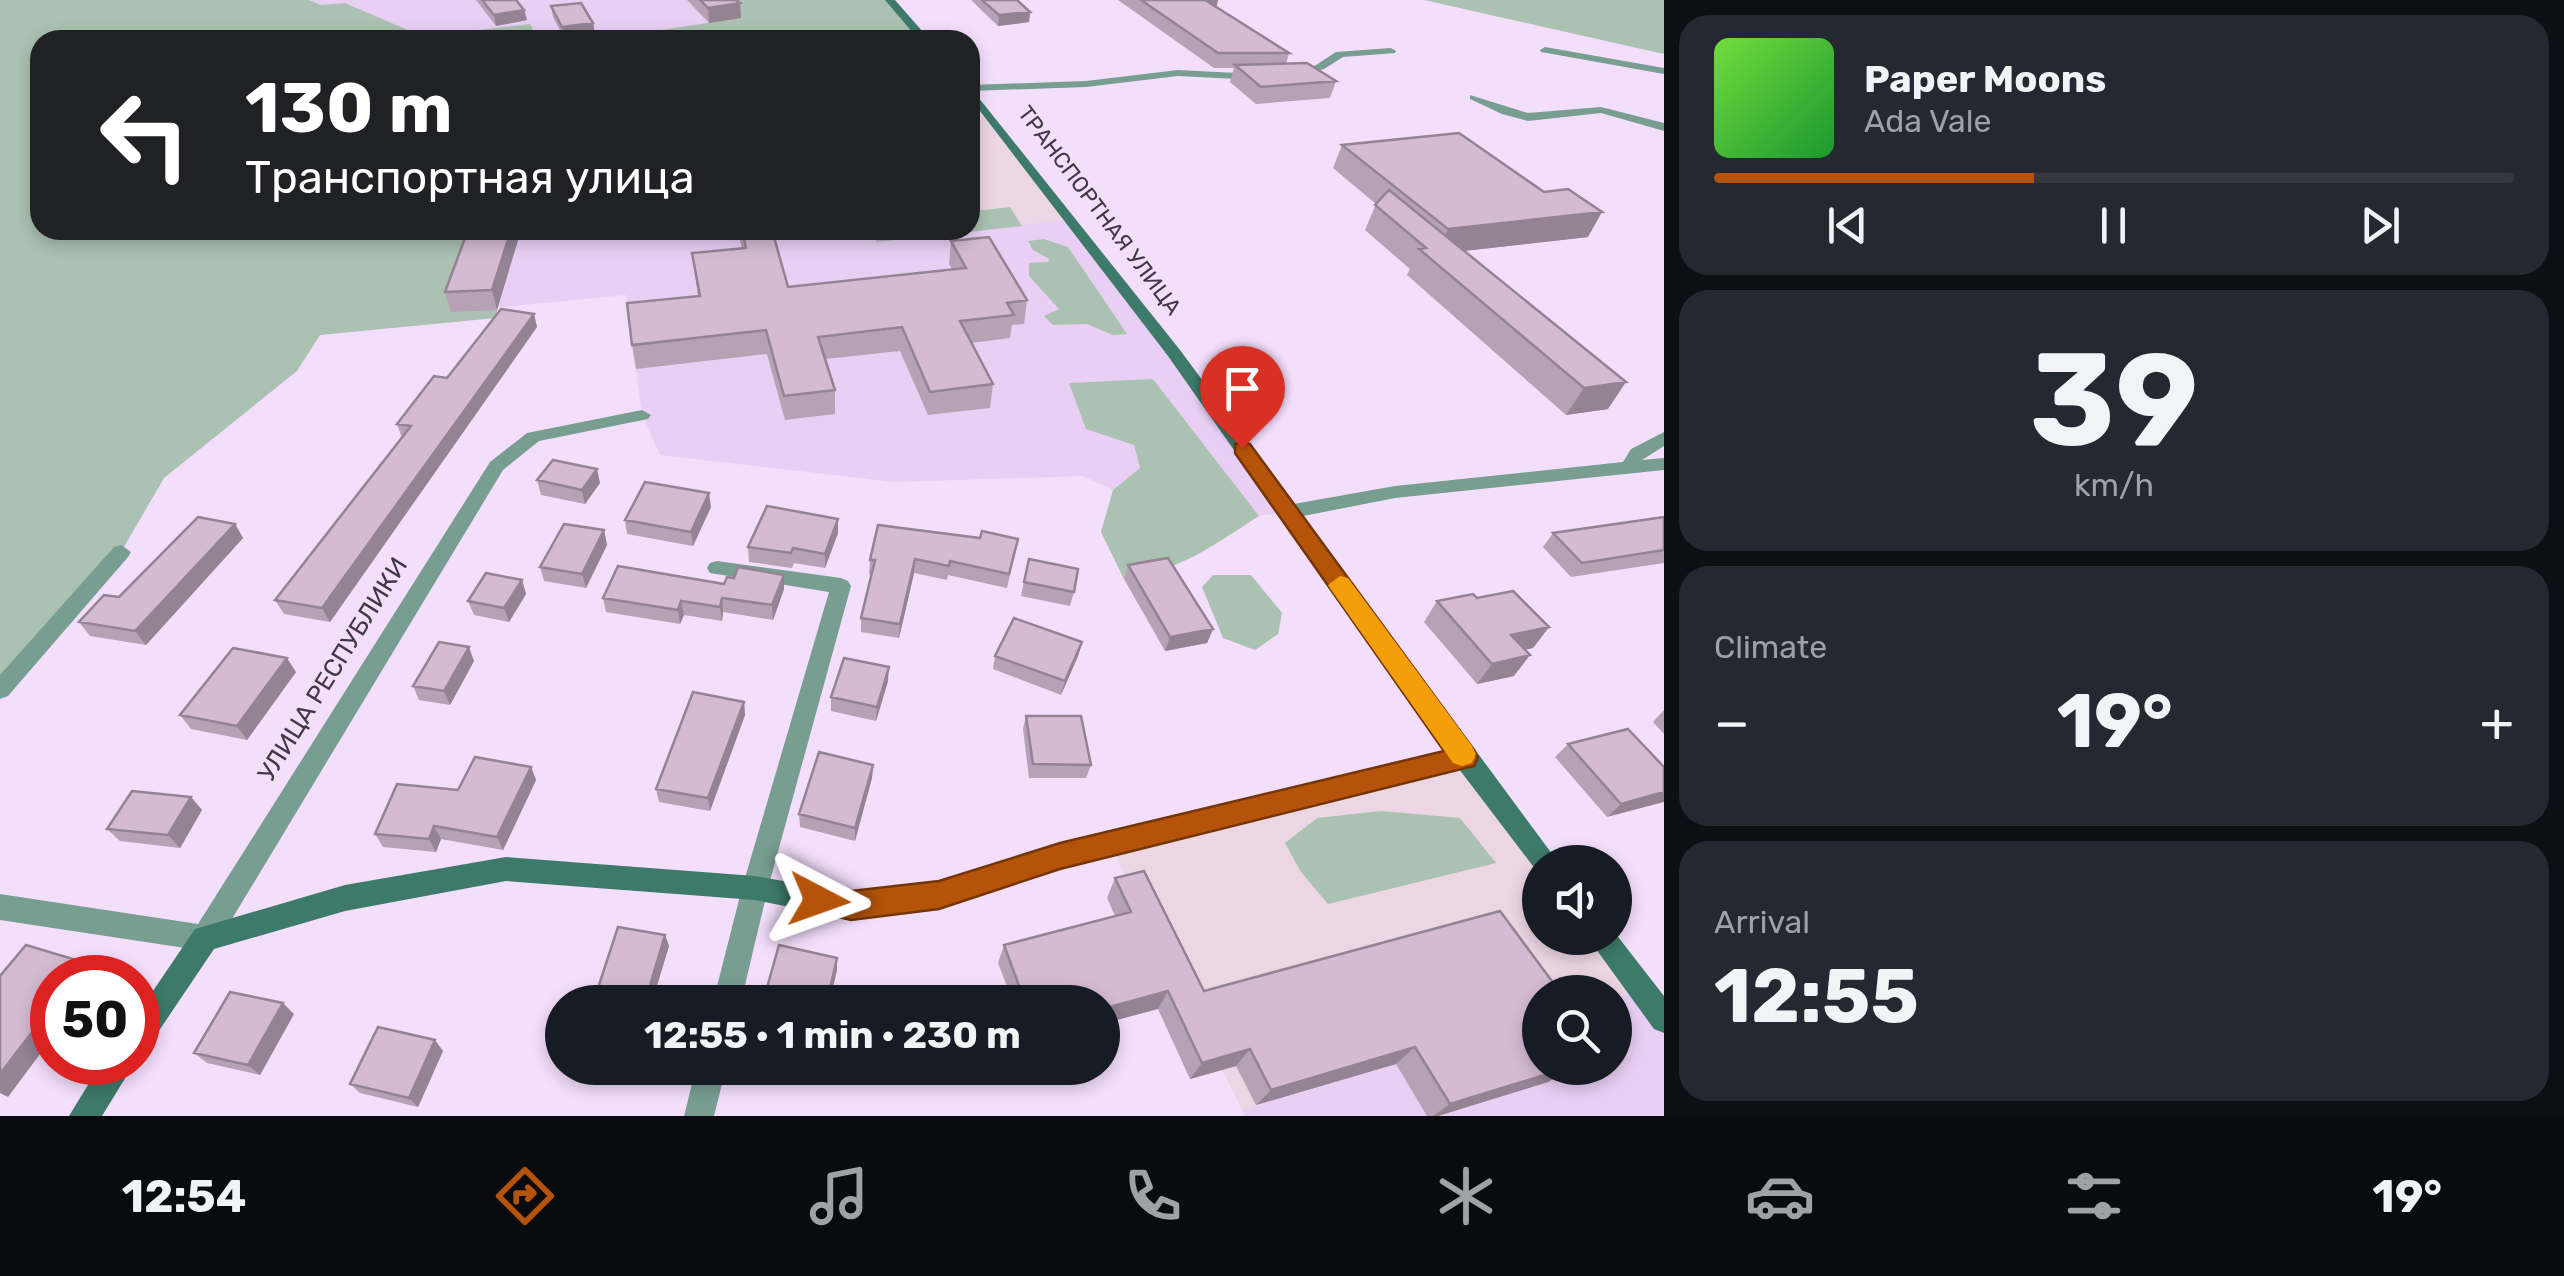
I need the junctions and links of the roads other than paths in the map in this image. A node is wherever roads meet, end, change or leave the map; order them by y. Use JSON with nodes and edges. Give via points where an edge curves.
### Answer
{"nodes":[{"id":1,"x":890,"y":0,"type":"edge"},
{"id":2,"x":916,"y":30,"type":"edge"},
{"id":3,"x":1545,"y":50,"type":"dead end"},
{"id":4,"x":1390,"y":51,"type":"dead end"},
{"id":5,"x":1664,"y":71,"type":"edge"},
{"id":6,"x":980,"y":89,"type":"edge"},
{"id":7,"x":1474,"y":97,"type":"dead end"},
{"id":8,"x":980,"y":102,"type":"edge"},
{"id":9,"x":1664,"y":126,"type":"edge"},
{"id":10,"x":642,"y":415,"type":"dead end"},
{"id":11,"x":1664,"y":438,"type":"edge"},
{"id":12,"x":1664,"y":464,"type":"edge"},
{"id":13,"x":1629,"y":467,"type":"junction"},
{"id":14,"x":1288,"y":512,"type":"junction"},
{"id":15,"x":121,"y":552,"type":"dead end"},
{"id":16,"x":717,"y":568,"type":"dead end"},
{"id":17,"x":0,"y":690,"type":"edge"},
{"id":18,"x":1464,"y":758,"type":"junction"},
{"id":19,"x":1531,"y":845,"type":"edge"},
{"id":20,"x":755,"y":888,"type":"junction"},
{"id":21,"x":0,"y":908,"type":"edge"},
{"id":22,"x":205,"y":938,"type":"junction"},
{"id":23,"x":1615,"y":955,"type":"edge"},
{"id":24,"x":731,"y":985,"type":"edge"},
{"id":25,"x":160,"y":1004,"type":"edge"},
{"id":26,"x":1664,"y":1019,"type":"edge"},
{"id":27,"x":105,"y":1085,"type":"edge"},
{"id":28,"x":707,"y":1085,"type":"edge"},
{"id":29,"x":84,"y":1116,"type":"edge"},
{"id":30,"x":699,"y":1116,"type":"edge"}],
"edges":[{"from":1,"to":2,"type":"main road"},
{"from":3,"to":5,"type":"street"},
{"from":4,"to":6,"type":"street","via":[[1340,54],[1299,74],[1178,73]]},
{"from":7,"to":9,"type":"street","via":[[1528,117],[1602,110]]},
{"from":8,"to":14,"type":"main road","name":"ТРАНСПОРТНАЯ УЛИЦА"},
{"from":10,"to":22,"type":"street","name":"УЛИЦА РЕСПУБЛИКИ","via":[[533,437],[496,466]]},
{"from":11,"to":13,"type":"street","via":[[1638,453]]},
{"from":12,"to":13,"type":"street"},
{"from":13,"to":14,"type":"street","via":[[1395,492]]},
{"from":14,"to":18,"type":"main road","name":"ТРАНСПОРТНАЯ УЛИЦА"},
{"from":15,"to":17,"type":"street"},
{"from":16,"to":20,"type":"street","via":[[841,586]]},
{"from":18,"to":19,"type":"main road","name":"ТРАНСПОРТНАЯ УЛИЦА"},
{"from":18,"to":20,"type":"main road","via":[[1060,856],[939,895],[851,906]]},
{"from":20,"to":22,"type":"main road","via":[[506,869],[345,898]]},
{"from":20,"to":24,"type":"street"},
{"from":21,"to":22,"type":"street"},
{"from":22,"to":25,"type":"main road","name":"УЛИЦА РЕСПУБЛИКИ"},
{"from":23,"to":26,"type":"main road"},
{"from":27,"to":29,"type":"main road"},
{"from":28,"to":30,"type":"street"}]}
